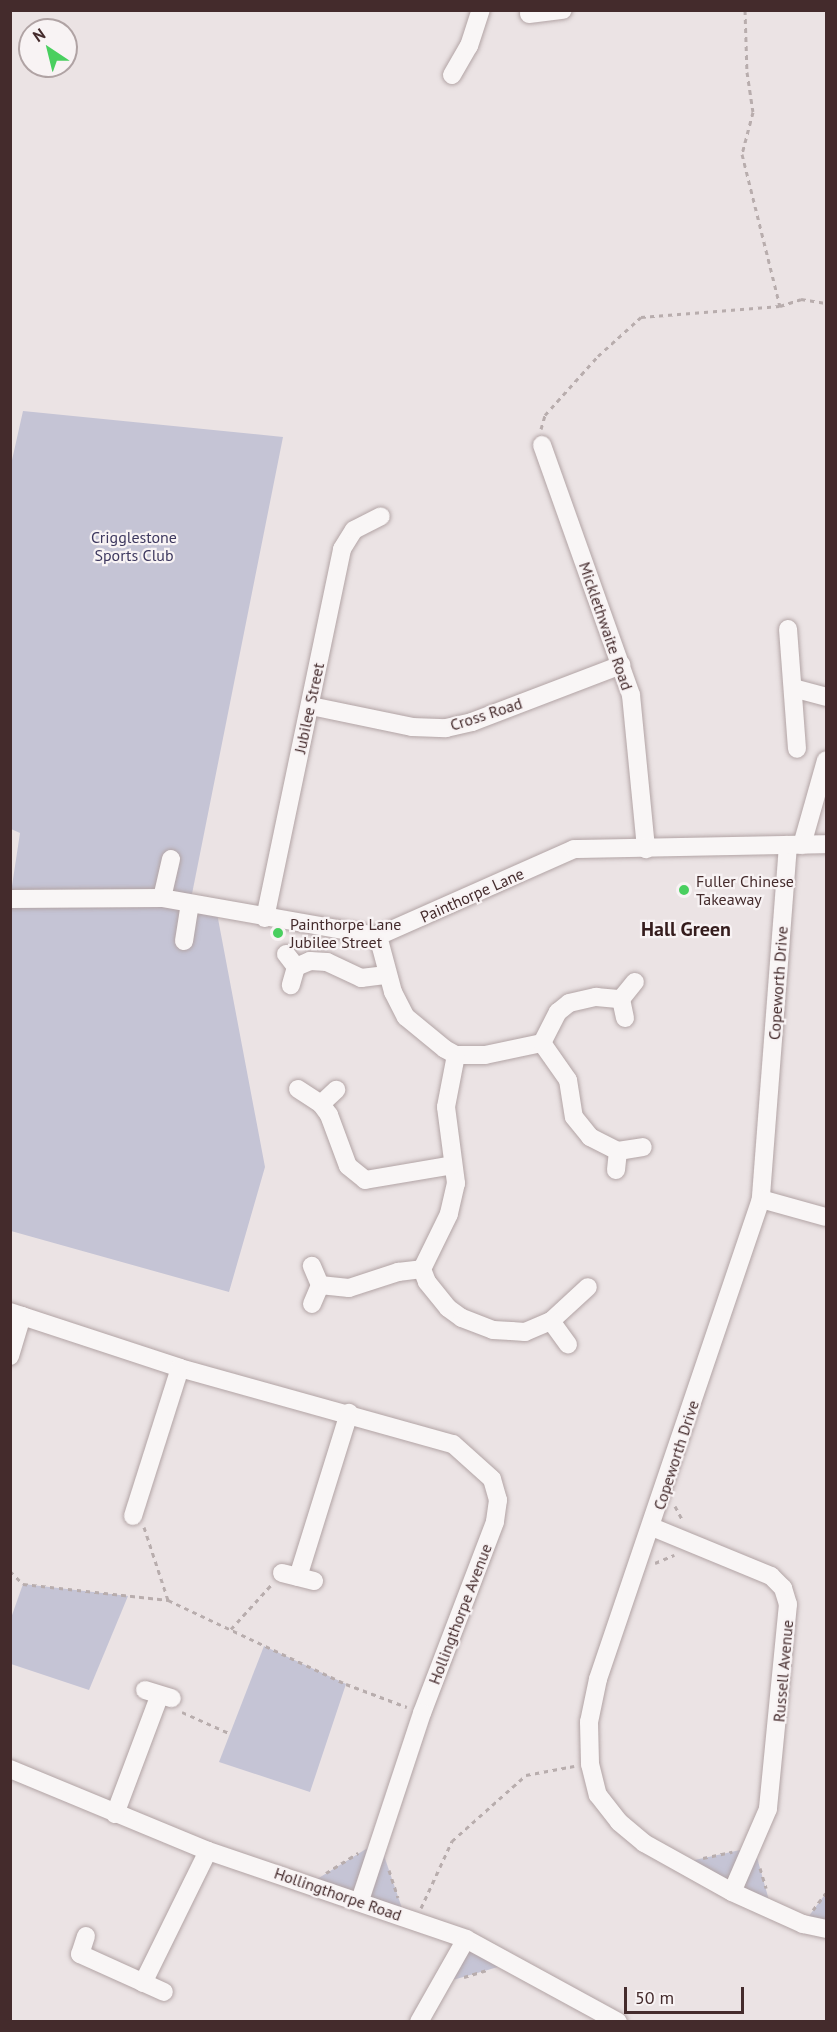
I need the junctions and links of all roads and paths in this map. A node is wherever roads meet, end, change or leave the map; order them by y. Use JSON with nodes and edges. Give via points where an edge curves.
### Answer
{"nodes":[{"id":1,"x":481,"y":10,"type":"edge"},
{"id":2,"x":563,"y":10,"type":"edge"},
{"id":3,"x":745,"y":10,"type":"edge"},
{"id":4,"x":529,"y":14,"type":"dead end"},
{"id":5,"x":452,"y":75,"type":"dead end"},
{"id":6,"x":826,"y":303,"type":"edge"},
{"id":7,"x":780,"y":306,"type":"junction"},
{"id":8,"x":542,"y":446,"type":"joint"},
{"id":9,"x":381,"y":516,"type":"dead end"},
{"id":10,"x":788,"y":629,"type":"dead end"},
{"id":11,"x":621,"y":665,"type":"junction"},
{"id":12,"x":793,"y":687,"type":"junction"},
{"id":13,"x":826,"y":698,"type":"edge"},
{"id":14,"x":310,"y":706,"type":"junction"},
{"id":15,"x":797,"y":749,"type":"dead end"},
{"id":16,"x":826,"y":760,"type":"edge"},
{"id":17,"x":826,"y":844,"type":"edge"},
{"id":18,"x":795,"y":845,"type":"junction"},
{"id":19,"x":646,"y":849,"type":"junction"},
{"id":20,"x":171,"y":859,"type":"dead end"},
{"id":21,"x":162,"y":898,"type":"junction"},
{"id":22,"x":10,"y":899,"type":"edge"},
{"id":23,"x":190,"y":905,"type":"junction"},
{"id":24,"x":265,"y":918,"type":"junction"},
{"id":25,"x":378,"y":936,"type":"junction"},
{"id":26,"x":184,"y":941,"type":"dead end"},
{"id":27,"x":387,"y":975,"type":"junction"},
{"id":28,"x":635,"y":982,"type":"dead end"},
{"id":29,"x":291,"y":985,"type":"dead end"},
{"id":30,"x":621,"y":999,"type":"junction"},
{"id":31,"x":625,"y":1018,"type":"dead end"},
{"id":32,"x":542,"y":1043,"type":"junction"},
{"id":33,"x":456,"y":1055,"type":"junction"},
{"id":34,"x":297,"y":1089,"type":"dead end"},
{"id":35,"x":336,"y":1090,"type":"dead end"},
{"id":36,"x":321,"y":1104,"type":"junction"},
{"id":37,"x":643,"y":1147,"type":"dead end"},
{"id":38,"x":618,"y":1151,"type":"junction"},
{"id":39,"x":453,"y":1165,"type":"junction"},
{"id":40,"x":616,"y":1170,"type":"dead end"},
{"id":41,"x":761,"y":1199,"type":"junction"},
{"id":42,"x":826,"y":1217,"type":"edge"},
{"id":43,"x":312,"y":1266,"type":"dead end"},
{"id":44,"x":422,"y":1269,"type":"junction"},
{"id":45,"x":320,"y":1285,"type":"junction"},
{"id":46,"x":588,"y":1287,"type":"dead end"},
{"id":47,"x":312,"y":1304,"type":"dead end"},
{"id":48,"x":16,"y":1314,"type":"edge"},
{"id":49,"x":551,"y":1321,"type":"junction"},
{"id":50,"x":568,"y":1344,"type":"dead end"},
{"id":51,"x":10,"y":1356,"type":"edge"},
{"id":52,"x":180,"y":1368,"type":"junction"},
{"id":53,"x":349,"y":1413,"type":"junction"},
{"id":54,"x":132,"y":1520,"type":"joint"},
{"id":55,"x":652,"y":1527,"type":"junction"},
{"id":56,"x":10,"y":1570,"type":"edge"},
{"id":57,"x":298,"y":1577,"type":"joint"},
{"id":58,"x":168,"y":1600,"type":"junction"},
{"id":59,"x":231,"y":1629,"type":"junction"},
{"id":60,"x":159,"y":1695,"type":"joint"},
{"id":61,"x":422,"y":1713,"type":"junction"},
{"id":62,"x":230,"y":1733,"type":"dead end"},
{"id":63,"x":590,"y":1764,"type":"junction"},
{"id":64,"x":10,"y":1769,"type":"edge"},
{"id":65,"x":116,"y":1814,"type":"junction"},
{"id":66,"x":208,"y":1851,"type":"junction"},
{"id":67,"x":732,"y":1892,"type":"junction"},
{"id":68,"x":360,"y":1901,"type":"junction"},
{"id":69,"x":415,"y":1920,"type":"junction"},
{"id":70,"x":826,"y":1929,"type":"edge"},
{"id":71,"x":86,"y":1936,"type":"dead end"},
{"id":72,"x":466,"y":1939,"type":"junction"},
{"id":73,"x":512,"y":1963,"type":"junction"},
{"id":74,"x":143,"y":1983,"type":"junction"},
{"id":75,"x":440,"y":1984,"type":"junction"},
{"id":76,"x":164,"y":1992,"type":"dead end"},
{"id":77,"x":617,"y":2021,"type":"edge"},
{"id":78,"x":419,"y":2022,"type":"edge"}],
"edges":[{"from":1,"to":5,"type":"street"},
{"from":2,"to":4,"type":"street"},
{"from":3,"to":7,"type":"path","via":[[753,112],[742,154]]},
{"from":6,"to":7,"type":"path","via":[[801,299]]},
{"from":7,"to":8,"type":"path","via":[[641,317],[634,321],[545,415]]},
{"from":8,"to":11,"type":"street","name":"Micklethwaite Road"},
{"from":9,"to":14,"type":"street","name":"Jubilee Street","via":[[354,530],[342,549]]},
{"from":10,"to":12,"type":"street"},
{"from":11,"to":14,"type":"street","name":"Cross Road","via":[[472,722],[446,728],[412,727]]},
{"from":11,"to":19,"type":"street","name":"Micklethwaite Road","via":[[631,695]]},
{"from":12,"to":13,"type":"street"},
{"from":12,"to":15,"type":"street"},
{"from":14,"to":24,"type":"street","name":"Jubilee Street"},
{"from":16,"to":18,"type":"street","name":"Copeworth Drive"},
{"from":17,"to":18,"type":"street","name":"Painthorpe Lane"},
{"from":18,"to":19,"type":"street","name":"Painthorpe Lane"},
{"from":18,"to":41,"type":"street","name":"Copeworth Drive"},
{"from":19,"to":25,"type":"street","name":"Painthorpe Lane","via":[[574,849]]},
{"from":20,"to":21,"type":"street"},
{"from":21,"to":22,"type":"street"},
{"from":21,"to":23,"type":"street"},
{"from":23,"to":24,"type":"street"},
{"from":23,"to":26,"type":"street"},
{"from":24,"to":25,"type":"street"},
{"from":25,"to":27,"type":"street"},
{"from":27,"to":29,"type":"street","via":[[361,978],[327,962],[291,960]]},
{"from":27,"to":33,"type":"street","via":[[406,1017]]},
{"from":28,"to":30,"type":"street"},
{"from":30,"to":31,"type":"street"},
{"from":30,"to":32,"type":"street","via":[[596,997],[568,1004],[558,1012]]},
{"from":32,"to":33,"type":"street","via":[[485,1055]]},
{"from":32,"to":38,"type":"street","via":[[568,1080],[573,1117],[590,1137]]},
{"from":33,"to":39,"type":"street","via":[[446,1107]]},
{"from":34,"to":36,"type":"street"},
{"from":35,"to":36,"type":"street"},
{"from":36,"to":39,"type":"street","via":[[335,1128],[348,1166],[365,1180]]},
{"from":37,"to":38,"type":"street"},
{"from":38,"to":40,"type":"street"},
{"from":39,"to":44,"type":"street","via":[[456,1183],[449,1214]]},
{"from":41,"to":42,"type":"street"},
{"from":41,"to":55,"type":"street","name":"Copeworth Drive"},
{"from":43,"to":45,"type":"street"},
{"from":44,"to":45,"type":"street","via":[[398,1272],[349,1288]]},
{"from":44,"to":49,"type":"street","via":[[448,1308],[477,1325],[525,1332]]},
{"from":45,"to":47,"type":"street"},
{"from":46,"to":49,"type":"street"},
{"from":48,"to":51,"type":"street"},
{"from":48,"to":52,"type":"street","name":"Hollingthorpe Avenue"},
{"from":49,"to":50,"type":"street"},
{"from":52,"to":53,"type":"street","name":"Hollingthorpe Avenue"},
{"from":52,"to":54,"type":"street"},
{"from":53,"to":57,"type":"street"},
{"from":53,"to":61,"type":"street","name":"Hollingthorpe Avenue","via":[[453,1444],[492,1479],[498,1500],[495,1522]]},
{"from":54,"to":58,"type":"path"},
{"from":55,"to":63,"type":"street","name":"Copeworth Drive","via":[[598,1679],[589,1722]]},
{"from":55,"to":67,"type":"street","name":"Russell Avenue","via":[[771,1576],[783,1588],[788,1604],[768,1809]]},
{"from":56,"to":58,"type":"path","via":[[23,1584]]},
{"from":57,"to":59,"type":"path"},
{"from":58,"to":59,"type":"path"},
{"from":59,"to":61,"type":"path","via":[[346,1684]]},
{"from":60,"to":62,"type":"path","via":[[175,1709]]},
{"from":60,"to":65,"type":"street"},
{"from":61,"to":68,"type":"street","name":"Hollingthorpe Avenue"},
{"from":63,"to":67,"type":"street","name":"Copeworth Drive","via":[[598,1795],[619,1822],[644,1843]]},
{"from":63,"to":69,"type":"path","via":[[526,1775],[452,1841]]},
{"from":64,"to":65,"type":"street","name":"Hollingthorpe Road"},
{"from":65,"to":66,"type":"street","name":"Hollingthorpe Road"},
{"from":66,"to":68,"type":"street","name":"Hollingthorpe Road"},
{"from":66,"to":74,"type":"street"},
{"from":67,"to":70,"type":"street","name":"Copeworth Drive"},
{"from":68,"to":69,"type":"street","name":"Hollingthorpe Road"},
{"from":69,"to":72,"type":"street","name":"Hollingthorpe Road"},
{"from":71,"to":74,"type":"street","via":[[80,1954]]},
{"from":72,"to":73,"type":"street","name":"Hollingthorpe Road"},
{"from":72,"to":75,"type":"street"},
{"from":73,"to":75,"type":"path"},
{"from":73,"to":77,"type":"street","name":"Hollingthorpe Road"},
{"from":74,"to":76,"type":"street"},
{"from":75,"to":78,"type":"street"}]}
